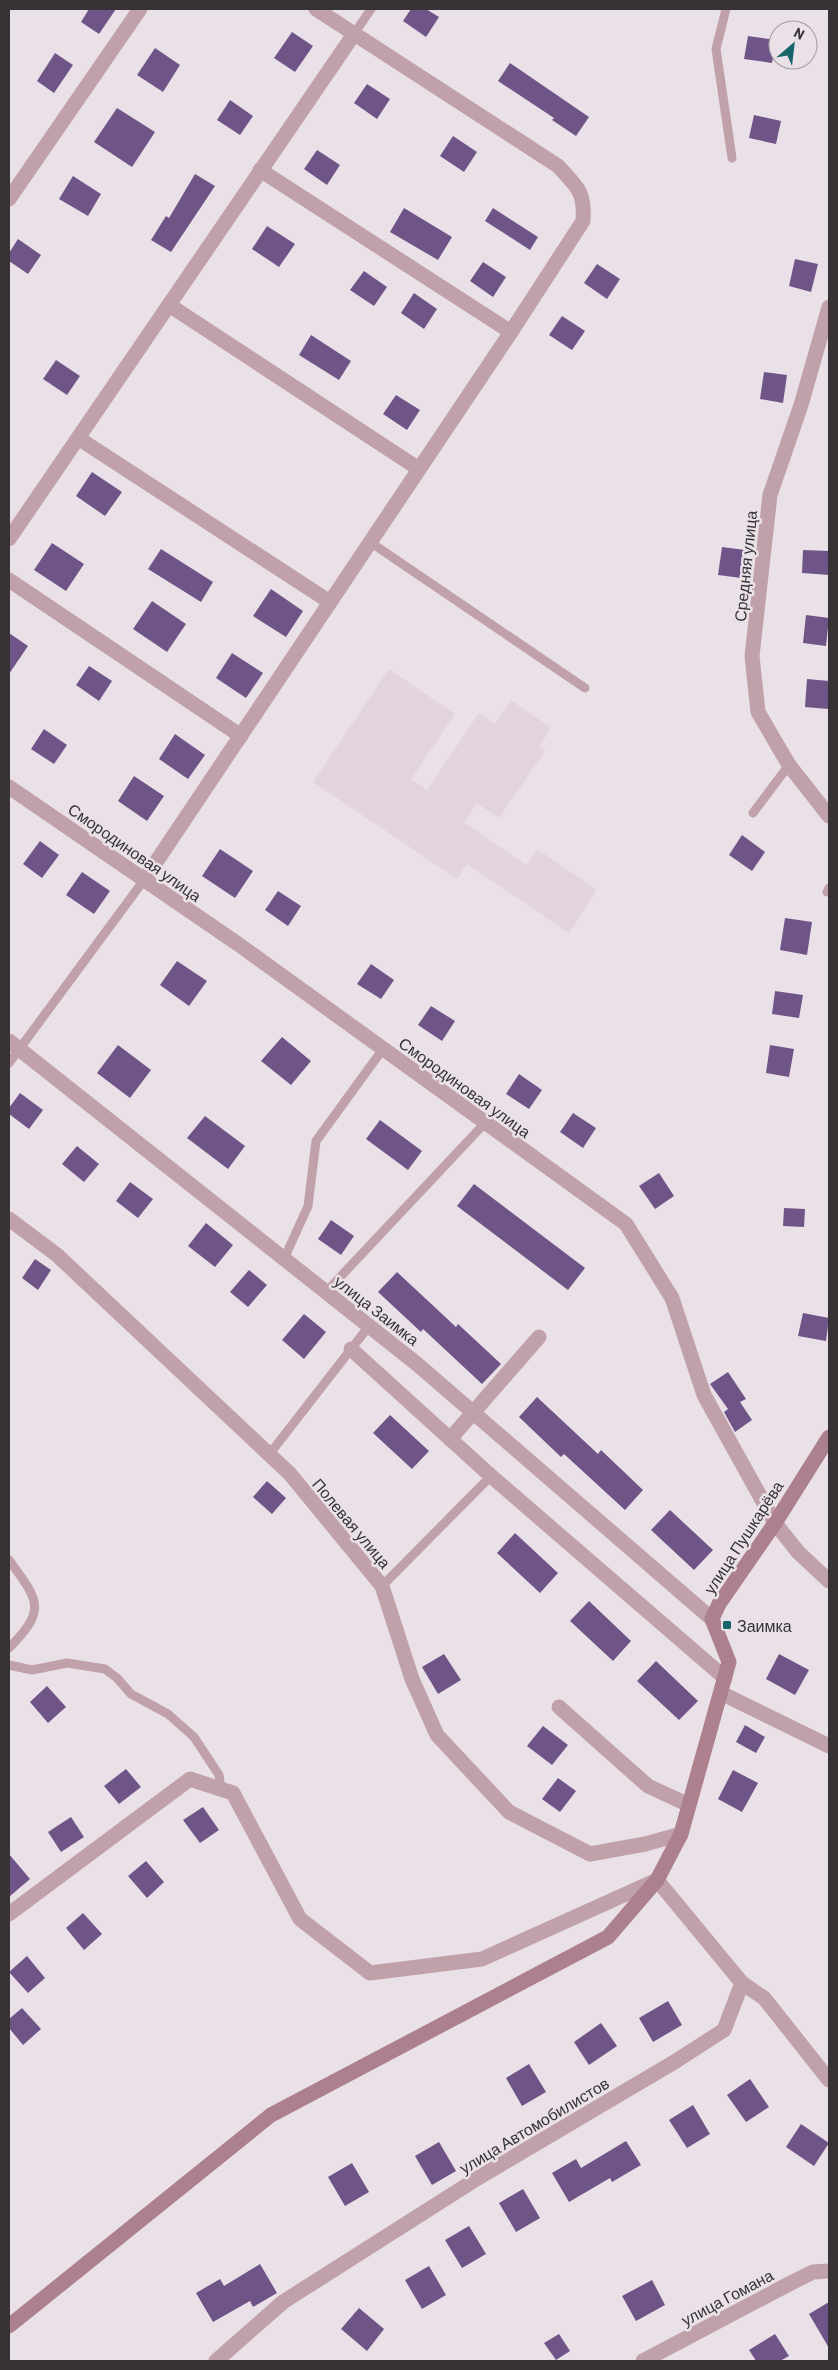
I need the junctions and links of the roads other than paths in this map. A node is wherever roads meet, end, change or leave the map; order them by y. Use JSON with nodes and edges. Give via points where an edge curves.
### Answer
{"nodes":[{"id":1,"x":140,"y":9,"type":"edge"},
{"id":2,"x":316,"y":9,"type":"edge"},
{"id":3,"x":370,"y":9,"type":"edge"},
{"id":4,"x":726,"y":9,"type":"edge"},
{"id":5,"x":354,"y":34,"type":"junction"},
{"id":6,"x":732,"y":158,"type":"dead end"},
{"id":7,"x":260,"y":170,"type":"junction"},
{"id":8,"x":9,"y":199,"type":"edge"},
{"id":9,"x":169,"y":305,"type":"junction"},
{"id":10,"x":829,"y":307,"type":"edge"},
{"id":11,"x":511,"y":332,"type":"junction"},
{"id":12,"x":78,"y":438,"type":"junction"},
{"id":13,"x":419,"y":469,"type":"junction"},
{"id":14,"x":9,"y":539,"type":"edge"},
{"id":15,"x":370,"y":542,"type":"junction"},
{"id":16,"x":9,"y":580,"type":"edge"},
{"id":17,"x":330,"y":602,"type":"junction"},
{"id":18,"x":586,"y":688,"type":"dead end"},
{"id":19,"x":241,"y":736,"type":"junction"},
{"id":20,"x":789,"y":765,"type":"junction"},
{"id":21,"x":9,"y":787,"type":"edge"},
{"id":22,"x":753,"y":813,"type":"dead end"},
{"id":23,"x":829,"y":816,"type":"edge"},
{"id":24,"x":144,"y":880,"type":"junction"},
{"id":25,"x":13,"y":1045,"type":"edge"},
{"id":26,"x":383,"y":1049,"type":"junction"},
{"id":27,"x":9,"y":1062,"type":"edge"},
{"id":28,"x":485,"y":1123,"type":"junction"},
{"id":29,"x":9,"y":1219,"type":"edge"},
{"id":30,"x":284,"y":1259,"type":"junction"},
{"id":31,"x":326,"y":1292,"type":"junction"},
{"id":32,"x":368,"y":1326,"type":"junction"},
{"id":33,"x":539,"y":1336,"type":"dead end"},
{"id":34,"x":351,"y":1349,"type":"junction"},
{"id":35,"x":474,"y":1413,"type":"junction"},
{"id":36,"x":829,"y":1437,"type":"edge"},
{"id":37,"x":450,"y":1439,"type":"junction"},
{"id":38,"x":268,"y":1456,"type":"junction"},
{"id":39,"x":491,"y":1476,"type":"junction"},
{"id":40,"x":775,"y":1523,"type":"junction"},
{"id":41,"x":9,"y":1560,"type":"edge"},
{"id":42,"x":829,"y":1581,"type":"edge"},
{"id":43,"x":382,"y":1586,"type":"junction"},
{"id":44,"x":712,"y":1619,"type":"junction"},
{"id":45,"x":9,"y":1648,"type":"edge"},
{"id":46,"x":9,"y":1665,"type":"edge"},
{"id":47,"x":723,"y":1686,"type":"junction"},
{"id":48,"x":559,"y":1707,"type":"dead end"},
{"id":49,"x":829,"y":1746,"type":"edge"},
{"id":50,"x":221,"y":1789,"type":"junction"},
{"id":51,"x":690,"y":1805,"type":"junction"},
{"id":52,"x":681,"y":1834,"type":"junction"},
{"id":53,"x":657,"y":1880,"type":"junction"},
{"id":54,"x":9,"y":1914,"type":"edge"},
{"id":55,"x":742,"y":1983,"type":"junction"},
{"id":56,"x":829,"y":2080,"type":"edge"},
{"id":57,"x":829,"y":2271,"type":"edge"},
{"id":58,"x":9,"y":2326,"type":"edge"},
{"id":59,"x":216,"y":2361,"type":"edge"},
{"id":60,"x":643,"y":2361,"type":"edge"}],
"edges":[{"from":1,"to":8,"type":"street"},
{"from":2,"to":5,"type":"street"},
{"from":3,"to":5,"type":"lane"},
{"from":4,"to":6,"type":"lane","via":[[716,50]]},
{"from":5,"to":7,"type":"street"},
{"from":5,"to":11,"type":"street","via":[[558,166],[579,188],[584,203],[583,220]]},
{"from":7,"to":9,"type":"street"},
{"from":7,"to":11,"type":"street"},
{"from":9,"to":12,"type":"street"},
{"from":9,"to":13,"type":"street"},
{"from":10,"to":20,"type":"street","name":"Средняя улица","via":[[770,495],[752,656],[758,712]]},
{"from":11,"to":13,"type":"street"},
{"from":12,"to":14,"type":"street"},
{"from":12,"to":17,"type":"street"},
{"from":13,"to":15,"type":"street"},
{"from":15,"to":17,"type":"street"},
{"from":15,"to":18,"type":"lane"},
{"from":16,"to":19,"type":"street"},
{"from":17,"to":19,"type":"street"},
{"from":19,"to":24,"type":"street"},
{"from":20,"to":22,"type":"lane"},
{"from":20,"to":23,"type":"street","name":"Средняя улица"},
{"from":21,"to":24,"type":"street","name":"Смородиновая улица"},
{"from":24,"to":25,"type":"lane"},
{"from":24,"to":26,"type":"street","name":"Смородиновая улица"},
{"from":25,"to":27,"type":"lane"},
{"from":25,"to":30,"type":"street","name":"улица Заимка"},
{"from":26,"to":28,"type":"street","name":"Смородиновая улица"},
{"from":26,"to":30,"type":"lane","via":[[316,1141],[308,1206]]},
{"from":28,"to":31,"type":"lane"},
{"from":28,"to":40,"type":"street","name":"Смородиновая улица","via":[[626,1224],[672,1298],[704,1395]]},
{"from":29,"to":38,"type":"street","name":"Полевая улица","via":[[57,1254]]},
{"from":30,"to":31,"type":"street","name":"улица Заимка"},
{"from":31,"to":32,"type":"street","name":"улица Заимка"},
{"from":32,"to":34,"type":"lane"},
{"from":32,"to":35,"type":"street","name":"улица Заимка"},
{"from":33,"to":35,"type":"street"},
{"from":34,"to":37,"type":"street"},
{"from":34,"to":38,"type":"lane"},
{"from":35,"to":37,"type":"street"},
{"from":35,"to":44,"type":"street","name":"улица Заимка"},
{"from":36,"to":40,"type":"street","name":"улица Пушкарёва"},
{"from":37,"to":39,"type":"street"},
{"from":38,"to":43,"type":"street","name":"Полевая улица","via":[[290,1474]]},
{"from":39,"to":43,"type":"lane"},
{"from":39,"to":47,"type":"street"},
{"from":40,"to":42,"type":"street","name":"Смородиновая улица","via":[[798,1552]]},
{"from":40,"to":44,"type":"street","name":"улица Пушкарёва"},
{"from":41,"to":45,"type":"lane","via":[[32,1592],[35,1607],[26,1631]]},
{"from":43,"to":52,"type":"street","name":"Полевая улица","via":[[412,1679],[437,1735],[509,1812],[590,1854]]},
{"from":44,"to":47,"type":"street","name":"улица Пушкарёва","via":[[730,1662]]},
{"from":46,"to":50,"type":"lane","via":[[32,1670],[67,1663],[105,1669],[131,1694],[168,1714],[194,1737],[219,1775]]},
{"from":47,"to":49,"type":"street"},
{"from":47,"to":51,"type":"street"},
{"from":48,"to":51,"type":"street","via":[[648,1786]]},
{"from":50,"to":53,"type":"street","via":[[234,1793],[300,1919],[370,1973],[482,1959]]},
{"from":50,"to":54,"type":"street","via":[[190,1779]]},
{"from":51,"to":52,"type":"street"},
{"from":52,"to":53,"type":"street"},
{"from":53,"to":55,"type":"street"},
{"from":53,"to":58,"type":"street","via":[[608,1937],[271,2115]]},
{"from":55,"to":56,"type":"street","via":[[764,1998]]},
{"from":55,"to":59,"type":"street","name":"улица Автомобилистов","via":[[724,2030],[478,2178],[283,2302]]},
{"from":57,"to":60,"type":"street","name":"улица Гомана","via":[[813,2272],[787,2284]]}]}
